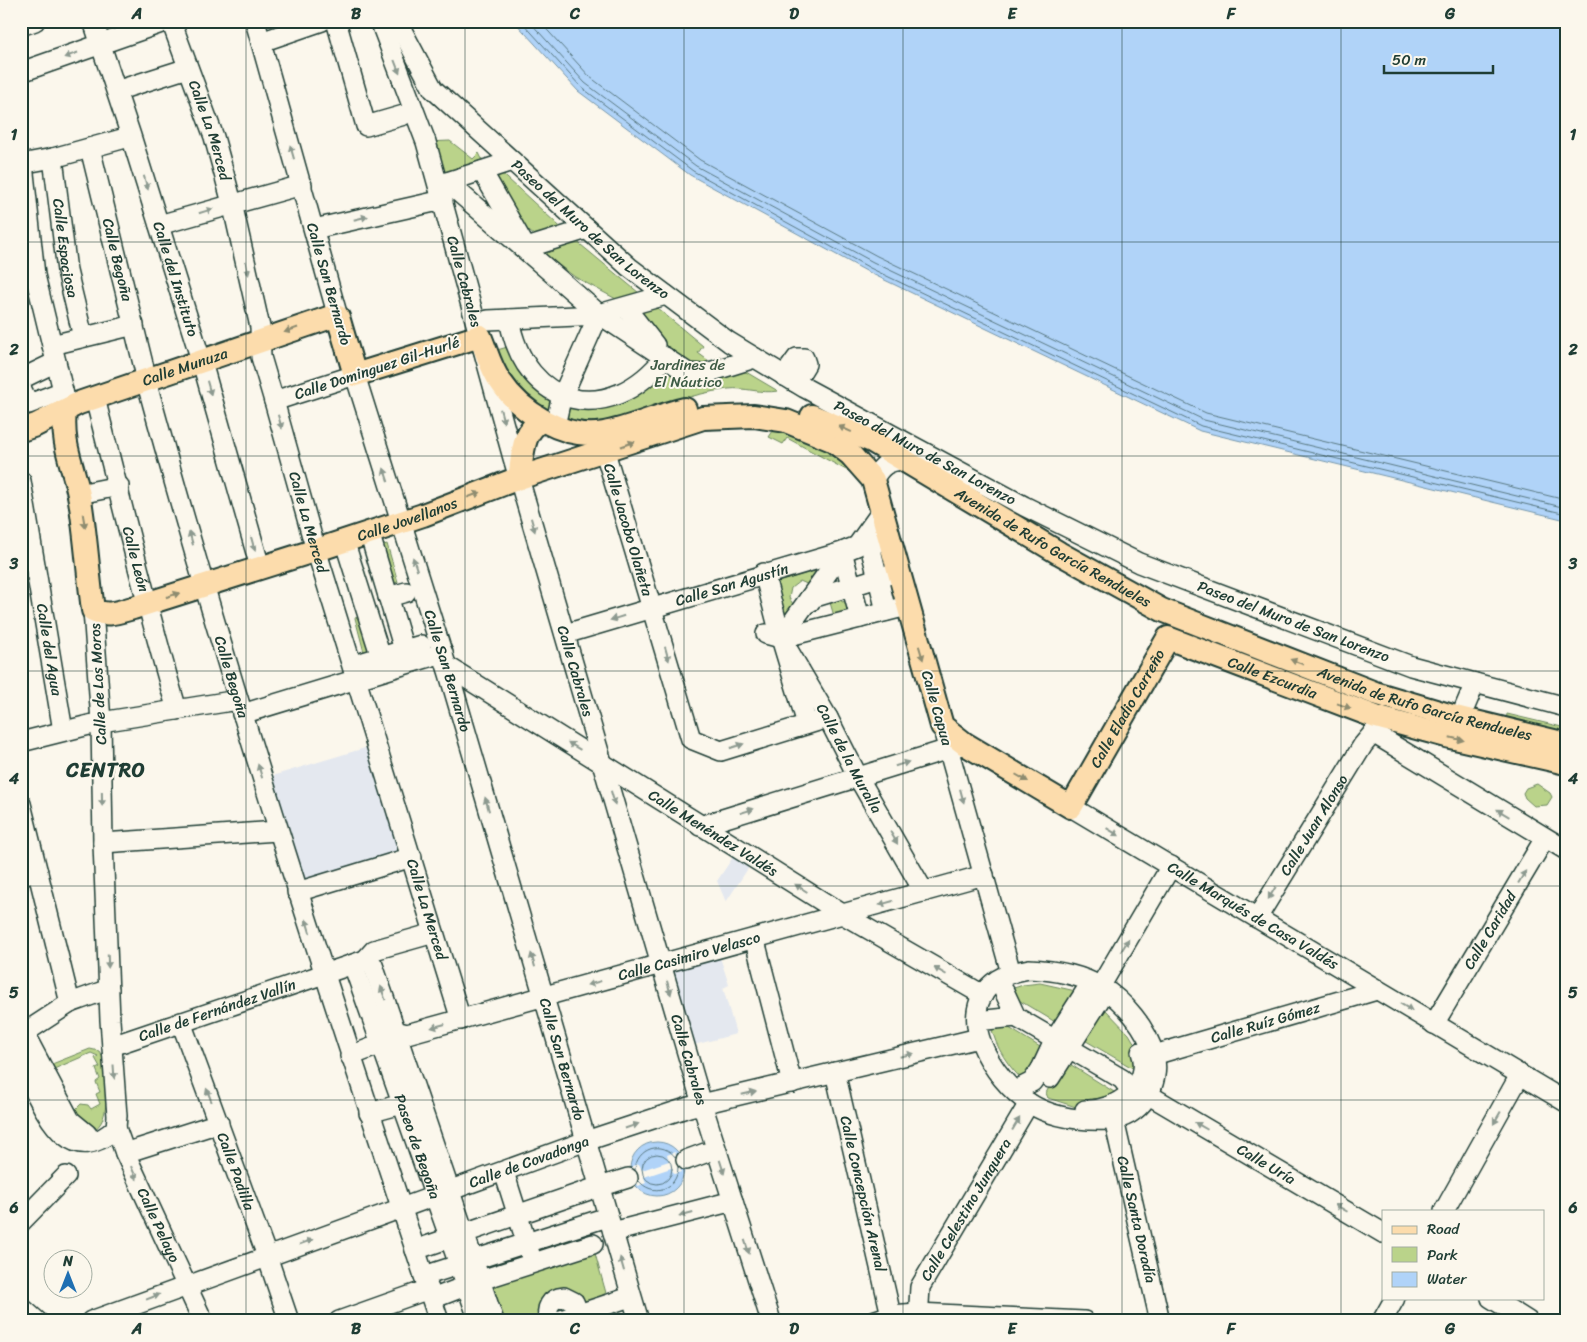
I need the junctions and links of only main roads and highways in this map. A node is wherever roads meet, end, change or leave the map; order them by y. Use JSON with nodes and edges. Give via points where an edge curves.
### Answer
{"nodes":[{"id":1,"x":338,"y":317,"type":"joint"},
{"id":2,"x":484,"y":328,"type":"joint"},
{"id":3,"x":354,"y":375,"type":"joint"},
{"id":4,"x":65,"y":400,"type":"junction"},
{"id":5,"x":549,"y":423,"type":"junction"},
{"id":6,"x":34,"y":427,"type":"edge"},
{"id":7,"x":63,"y":440,"type":"junction"},
{"id":8,"x":519,"y":478,"type":"junction"},
{"id":9,"x":873,"y":480,"type":"joint"},
{"id":10,"x":93,"y":610,"type":"joint"},
{"id":11,"x":1168,"y":638,"type":"joint"},
{"id":12,"x":1374,"y":725,"type":"joint"},
{"id":13,"x":942,"y":726,"type":"joint"},
{"id":14,"x":1566,"y":744,"type":"edge"},
{"id":15,"x":1566,"y":763,"type":"edge"},
{"id":16,"x":1072,"y":807,"type":"joint"}],
"edges":[{"from":1,"to":3,"type":"main road","name":"Calle San Bernardo"},
{"from":1,"to":4,"type":"main road","name":"Calle Munuza","one_way":true,"via":[[328,317],[201,362]]},
{"from":2,"to":3,"type":"main road","name":"Calle Dominguez Gil-Hurlé"},
{"from":2,"to":5,"type":"main road","name":"Avenida de Rufo García Rendueles","via":[[499,381],[522,406]]},
{"from":4,"to":6,"type":"main road","name":"Calle Munuza"},
{"from":4,"to":7,"type":"main road","name":"Calle de Los Moros"},
{"from":5,"to":8,"type":"main road","via":[[535,424],[526,436]]},
{"from":14,"to":5,"type":"main road","name":"Avenida de Rufo García Rendueles","one_way":true,"via":[[1374,693],[1162,610],[1059,553],[872,441],[794,410],[765,404],[726,403],[693,407],[594,434],[575,432]]},
{"from":6,"to":7,"type":"main road"},
{"from":7,"to":10,"type":"main road","name":"Calle de Los Moros","one_way":true,"via":[[79,494]]},
{"from":8,"to":9,"type":"main road","name":"Calle Jovellanos","one_way":true,"via":[[703,418],[754,416],[786,421],[832,440],[850,454]]},
{"from":10,"to":8,"type":"main road","name":"Calle Jovellanos","one_way":true,"via":[[110,615],[317,550],[346,548],[401,522]]},
{"from":9,"to":13,"type":"main road","name":"Calle Capua","one_way":true,"via":[[882,511],[897,608]]},
{"from":11,"to":12,"type":"main road","name":"Calle Ezcurdia","one_way":true},
{"from":11,"to":16,"type":"main road","name":"Calle Eladio Carreño"},
{"from":12,"to":15,"type":"main road","name":"Avenida de Rufo García Rendueles","one_way":true,"via":[[1430,732]]},
{"from":13,"to":16,"type":"main road","name":"Calle Marqués de Casa Valdés","one_way":true,"via":[[957,747]]}]}
